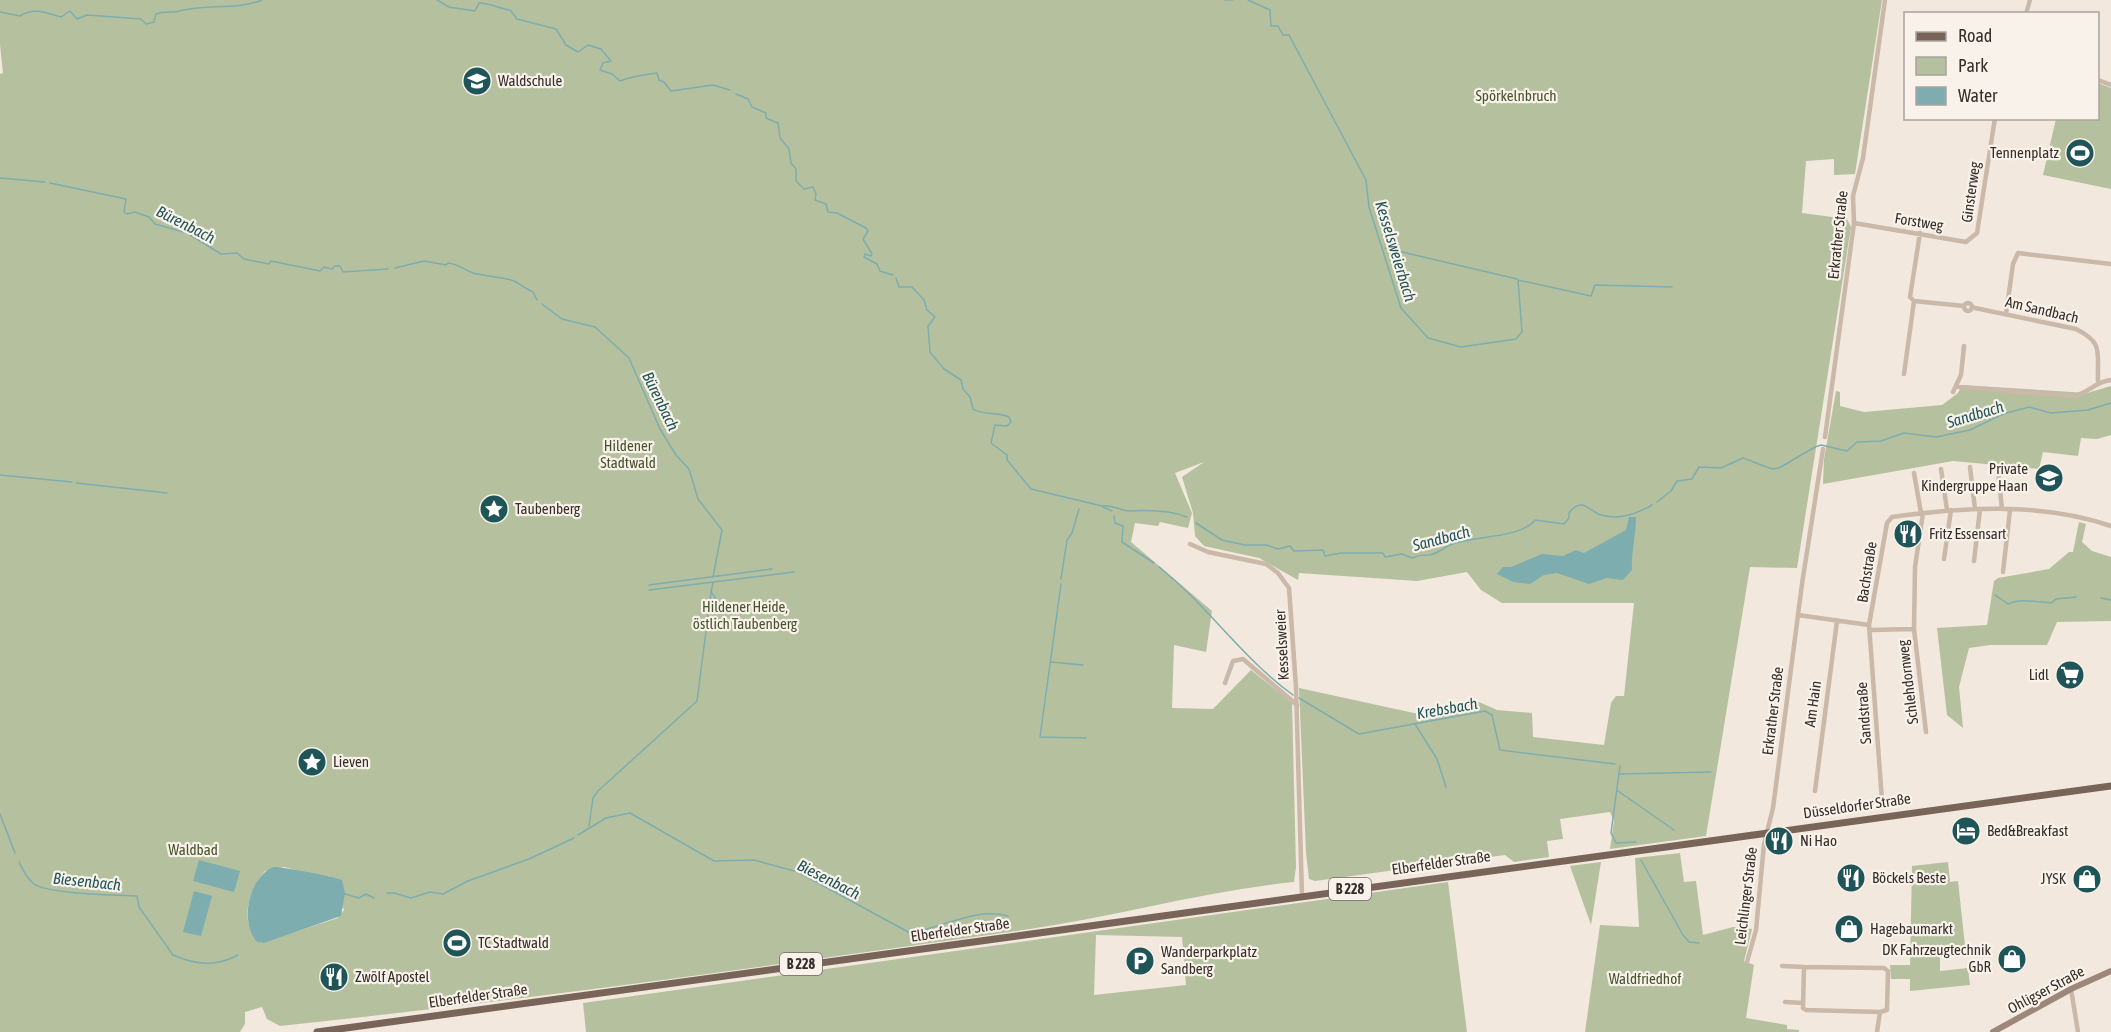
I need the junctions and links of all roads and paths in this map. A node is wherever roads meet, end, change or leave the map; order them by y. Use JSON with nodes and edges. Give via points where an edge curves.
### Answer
{"nodes":[{"id":1,"x":1885,"y":0,"type":"edge"},
{"id":2,"x":1995,"y":120,"type":"edge"},
{"id":3,"x":1854,"y":223,"type":"junction"},
{"id":4,"x":1920,"y":233,"type":"junction"},
{"id":5,"x":1977,"y":233,"type":"joint"},
{"id":6,"x":2111,"y":264,"type":"edge"},
{"id":7,"x":1914,"y":301,"type":"junction"},
{"id":8,"x":1964,"y":306,"type":"dead end"},
{"id":9,"x":1975,"y":308,"type":"dead end"},
{"id":10,"x":2006,"y":314,"type":"junction"},
{"id":11,"x":1964,"y":346,"type":"dead end"},
{"id":12,"x":1904,"y":374,"type":"dead end"},
{"id":13,"x":2111,"y":380,"type":"edge"},
{"id":14,"x":2098,"y":381,"type":"junction"},
{"id":15,"x":1958,"y":387,"type":"junction"},
{"id":16,"x":1953,"y":392,"type":"dead end"},
{"id":17,"x":1825,"y":437,"type":"dead end"},
{"id":18,"x":1823,"y":449,"type":"dead end"},
{"id":19,"x":1970,"y":467,"type":"dead end"},
{"id":20,"x":1941,"y":469,"type":"dead end"},
{"id":21,"x":1998,"y":470,"type":"dead end"},
{"id":22,"x":1914,"y":473,"type":"dead end"},
{"id":23,"x":1977,"y":509,"type":"junction"},
{"id":24,"x":2002,"y":509,"type":"junction"},
{"id":25,"x":1949,"y":510,"type":"junction"},
{"id":26,"x":2010,"y":510,"type":"junction"},
{"id":27,"x":1922,"y":513,"type":"junction"},
{"id":28,"x":2111,"y":526,"type":"edge"},
{"id":29,"x":1190,"y":544,"type":"dead end"},
{"id":30,"x":1944,"y":559,"type":"dead end"},
{"id":31,"x":1974,"y":561,"type":"dead end"},
{"id":32,"x":2003,"y":572,"type":"dead end"},
{"id":33,"x":1798,"y":615,"type":"junction"},
{"id":34,"x":1837,"y":621,"type":"junction"},
{"id":35,"x":1870,"y":628,"type":"junction"},
{"id":36,"x":1914,"y":629,"type":"junction"},
{"id":37,"x":1225,"y":683,"type":"dead end"},
{"id":38,"x":1297,"y":705,"type":"junction"},
{"id":39,"x":1926,"y":732,"type":"dead end"},
{"id":40,"x":2111,"y":786,"type":"edge"},
{"id":41,"x":1815,"y":791,"type":"dead end"},
{"id":42,"x":1882,"y":800,"type":"dead end"},
{"id":43,"x":1767,"y":832,"type":"junction"},
{"id":44,"x":1606,"y":854,"type":"joint"},
{"id":45,"x":1302,"y":896,"type":"junction"},
{"id":46,"x":1747,"y":962,"type":"dead end"},
{"id":47,"x":1782,"y":966,"type":"dead end"},
{"id":48,"x":1804,"y":967,"type":"junction"},
{"id":49,"x":2111,"y":971,"type":"edge"},
{"id":50,"x":2071,"y":989,"type":"junction"},
{"id":51,"x":1785,"y":1002,"type":"dead end"},
{"id":52,"x":1803,"y":1002,"type":"junction"},
{"id":53,"x":1880,"y":1012,"type":"junction"},
{"id":54,"x":317,"y":1032,"type":"edge"},
{"id":55,"x":1877,"y":1032,"type":"edge"},
{"id":56,"x":1993,"y":1032,"type":"edge"},
{"id":57,"x":2078,"y":1032,"type":"edge"}],
"edges":[{"from":1,"to":3,"type":"street","name":"Erkrather Straße","via":[[1863,158],[1853,196]]},
{"from":2,"to":5,"type":"street","name":"Ginsterweg"},
{"from":3,"to":4,"type":"street","name":"Forstweg"},
{"from":3,"to":17,"type":"street","name":"Erkrather Straße"},
{"from":4,"to":5,"type":"street","name":"Forstweg","via":[[1966,242]]},
{"from":4,"to":7,"type":"street","via":[[1910,297]]},
{"from":6,"to":10,"type":"street","via":[[2018,253]]},
{"from":7,"to":8,"type":"street"},
{"from":7,"to":12,"type":"street"},
{"from":9,"to":10,"type":"street","name":"Am Sandbach"},
{"from":10,"to":14,"type":"street","name":"Am Sandbach","via":[[2076,329],[2095,339]]},
{"from":11,"to":15,"type":"street"},
{"from":13,"to":14,"type":"street"},
{"from":14,"to":15,"type":"street","via":[[2083,394],[2074,396]]},
{"from":15,"to":16,"type":"street"},
{"from":18,"to":33,"type":"street","name":"Erkrather Straße"},
{"from":19,"to":23,"type":"street"},
{"from":20,"to":25,"type":"street"},
{"from":21,"to":24,"type":"street"},
{"from":22,"to":27,"type":"street"},
{"from":23,"to":24,"type":"street","name":"Bachstraße"},
{"from":23,"to":25,"type":"street","name":"Bachstraße"},
{"from":23,"to":31,"type":"street"},
{"from":24,"to":26,"type":"street","name":"Bachstraße"},
{"from":25,"to":27,"type":"street","name":"Bachstraße"},
{"from":25,"to":30,"type":"street"},
{"from":26,"to":28,"type":"street","name":"Bachstraße","via":[[2089,519]]},
{"from":26,"to":32,"type":"street"},
{"from":27,"to":35,"type":"street","name":"Bachstraße","via":[[1892,517],[1887,523]]},
{"from":27,"to":36,"type":"street","name":"Schlehdornweg","via":[[1914,567]]},
{"from":29,"to":38,"type":"street","name":"Kesselsweier","via":[[1208,552],[1266,564],[1284,579],[1292,598]]},
{"from":33,"to":34,"type":"street","name":"Bachstraße"},
{"from":33,"to":43,"type":"street","name":"Erkrather Straße"},
{"from":34,"to":35,"type":"street","name":"Bachstraße"},
{"from":34,"to":41,"type":"street","name":"Am Hain"},
{"from":35,"to":36,"type":"street","name":"Schlehdornweg"},
{"from":35,"to":42,"type":"street","name":"Sandstraße"},
{"from":36,"to":39,"type":"street","name":"Schlehdornweg"},
{"from":37,"to":38,"type":"street","name":"Kesselsweier","via":[[1233,661],[1243,659]]},
{"from":38,"to":45,"type":"street","name":"Kesselsweier"},
{"from":40,"to":43,"type":"main road","name":"Düsseldorfer Straße","number":"B 228"},
{"from":43,"to":44,"type":"main road","name":"Düsseldorfer Straße","number":"B 228"},
{"from":43,"to":46,"type":"street","name":"Leichlinger Straße","via":[[1757,926]]},
{"from":44,"to":45,"type":"main road","name":"Elberfelder Straße","number":"B 228"},
{"from":45,"to":54,"type":"main road","name":"Elberfelder Straße","number":"B 228"},
{"from":47,"to":48,"type":"street"},
{"from":48,"to":52,"type":"street"},
{"from":48,"to":53,"type":"street","via":[[1884,968],[1888,971],[1887,1010]]},
{"from":49,"to":50,"type":"main road","name":"Ohligser Straße"},
{"from":50,"to":56,"type":"main road","name":"Ohligser Straße"},
{"from":50,"to":57,"type":"street"},
{"from":51,"to":52,"type":"street"},
{"from":52,"to":53,"type":"street","via":[[1806,1010]]},
{"from":53,"to":55,"type":"street"}]}
